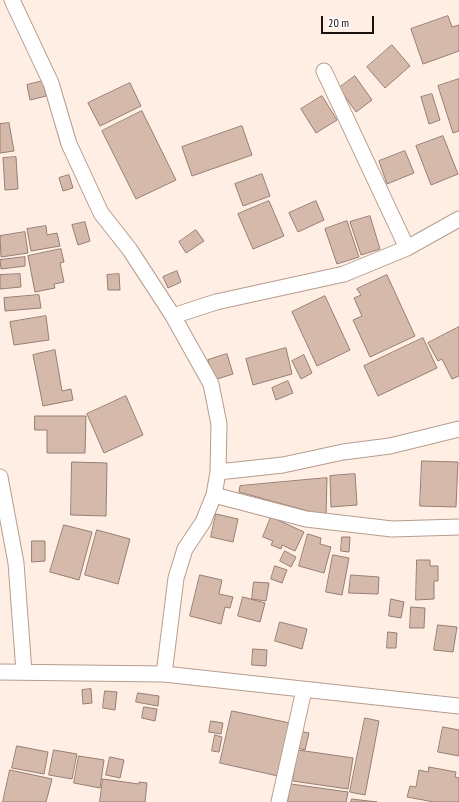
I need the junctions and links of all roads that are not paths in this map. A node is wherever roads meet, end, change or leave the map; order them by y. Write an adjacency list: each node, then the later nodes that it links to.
1 (12, 0): 5 (street)
2 (324, 71): 4 (street)
3 (459, 219): 4 (street)
4 (407, 248): 5 (street)
5 (173, 316): 7 (street)
6 (459, 429): 7 (street)
7 (218, 472): 9 (street)
8 (0, 477): 12 (street)
9 (214, 495): 10 (street); 13 (street)
10 (459, 527)
11 (0, 672): 12 (street)
12 (24, 672): 13 (street)
13 (164, 674): 14 (street)
14 (304, 690): 15 (street); 16 (street)
15 (459, 706)
16 (279, 802)

